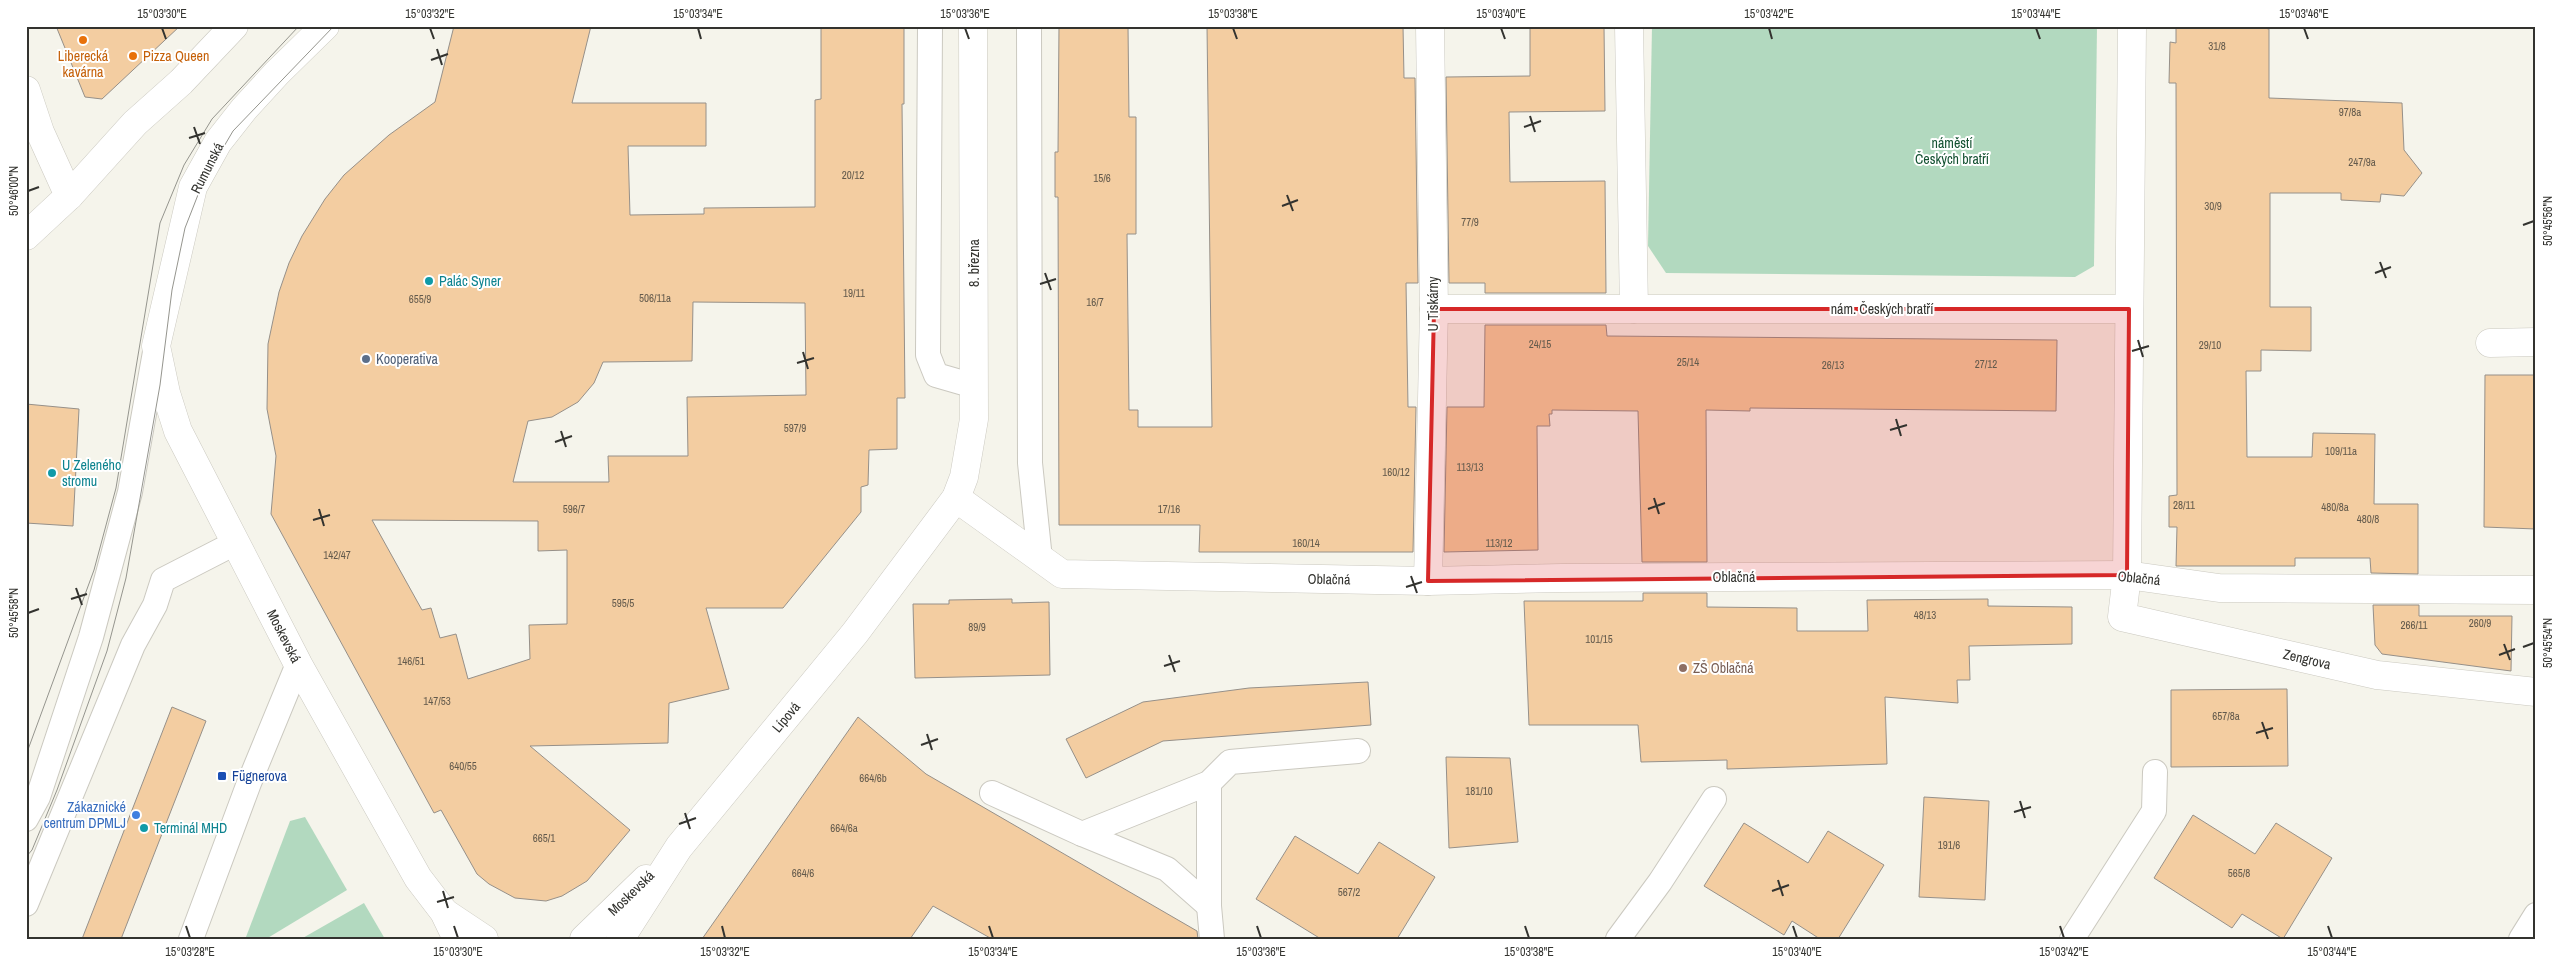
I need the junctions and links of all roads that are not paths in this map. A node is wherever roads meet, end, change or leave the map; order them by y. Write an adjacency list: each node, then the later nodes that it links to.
1 (234, 26): 10 (street)
2 (325, 26): 17 (street, Rumunská)
3 (930, 26): 18 (lane)
4 (973, 26): 18 (street, 8. března)
5 (1029, 26): 21 (lane)
6 (1430, 26): 12 (street, U Tiskárny)
7 (1629, 26): 13 (street)
8 (2132, 26): 14 (street)
9 (26, 90): 10 (street)
10 (69, 196): 11 (street)
11 (26, 236)
12 (1434, 309): 13 (street, nám. Českých bratří); 23 (street, U Tiskárny)
13 (1634, 309): 14 (street, nám. Českých bratří)
14 (2129, 309): 22 (street)
15 (2536, 342): 16 (street)
16 (2490, 343)
17 (156, 346): 20 (street, Moskevská); 32 (lane)
18 (974, 386): 19 (street, 8. března)
19 (956, 498): 21 (street, Oblačná); 34 (street, Lípová)
20 (235, 543): 25 (street, Moskevská); 35 (lane)
21 (1040, 559): 23 (street, Oblačná)
22 (2127, 575): 23 (street, Oblačná); 24 (street, Oblačná); 26 (street, Zengrova)
23 (1428, 581)
24 (2536, 590)
25 (298, 664): 37 (street, Moskevská); 39 (lane)
26 (2536, 692)
27 (1358, 751): 29 (lane)
28 (2155, 772): 46 (lane)
29 (1209, 783): 33 (lane); 36 (lane)
30 (992, 793): 33 (lane)
31 (1714, 799): 45 (lane)
32 (26, 819)
33 (1082, 834): 36 (lane)
34 (679, 847): 42 (street, Moskevská); 43 (street, Lípová)
35 (26, 904)
36 (1209, 906): 44 (lane)
37 (444, 912): 40 (street, Moskevská); 41 (street, Moskevská)
38 (2536, 915): 47 (lane)
39 (191, 939)
40 (456, 939)
41 (484, 939)
42 (584, 939)
43 (620, 939)
44 (1212, 939)
45 (1618, 939)
46 (2072, 939)
47 (2520, 939)

